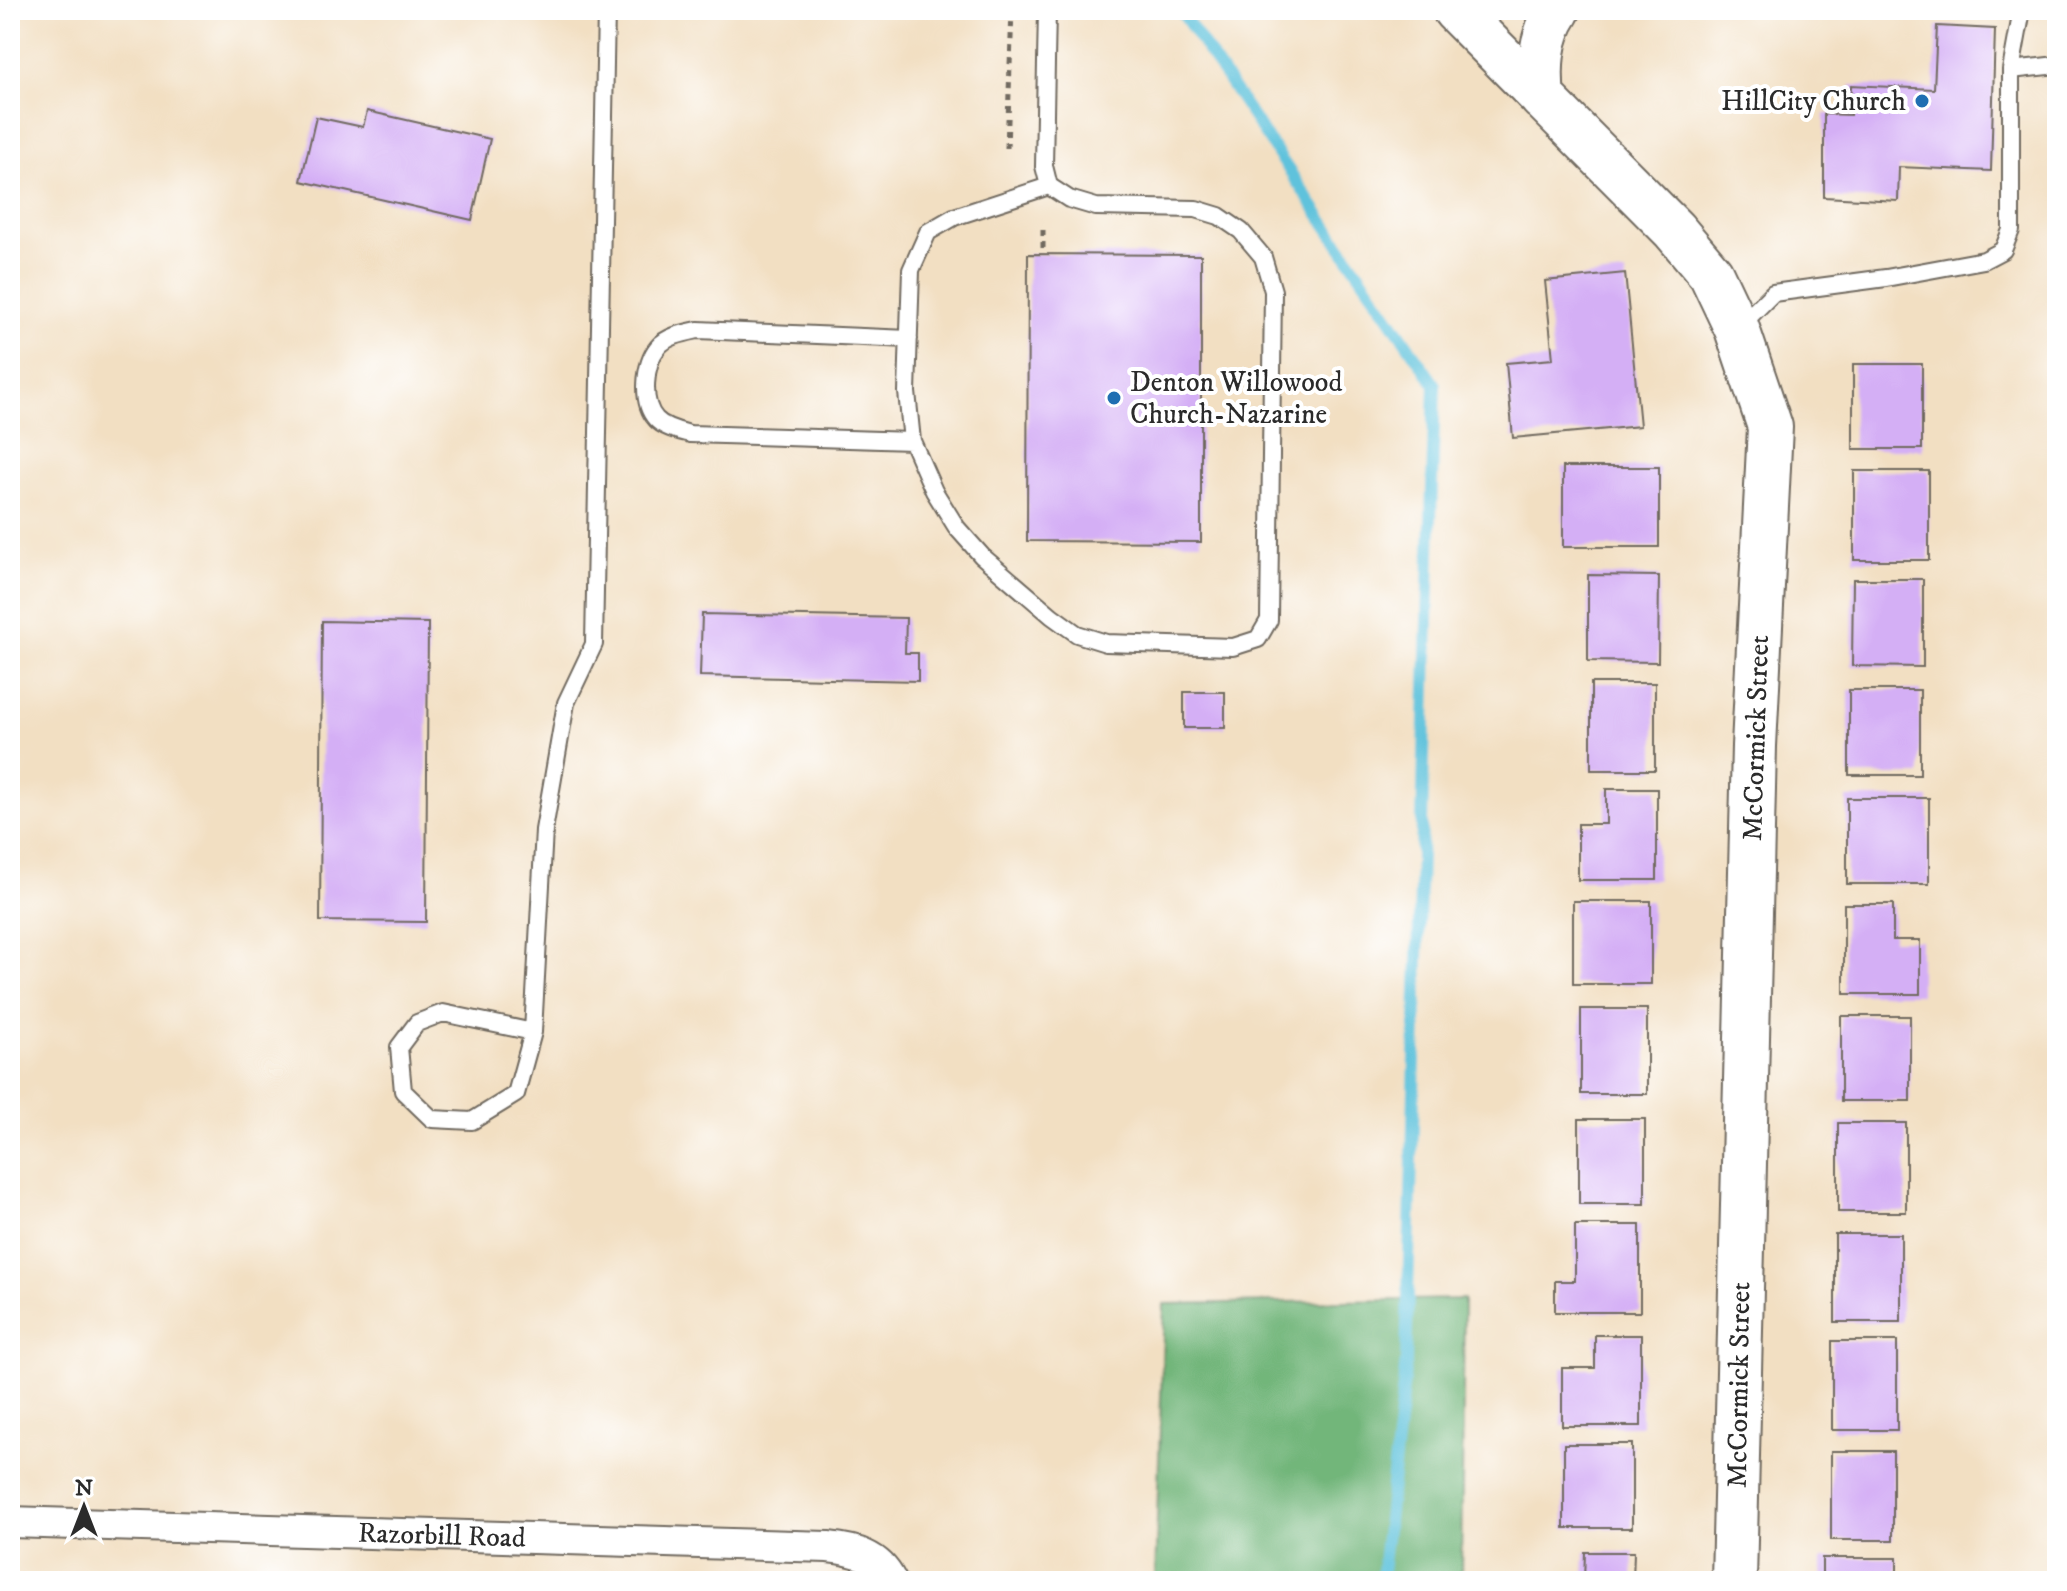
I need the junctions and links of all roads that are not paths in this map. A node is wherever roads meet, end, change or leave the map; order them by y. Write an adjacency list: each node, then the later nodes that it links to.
1 (606, 10): 13 (lane)
2 (1047, 10): 9 (lane)
3 (1455, 10): 8 (street, McCormick Street)
4 (1558, 10): 8 (street)
5 (2022, 10): 7 (lane)
6 (2057, 65): 7 (lane)
7 (2011, 70): 10 (lane)
8 (1542, 98): 10 (street, McCormick Street)
9 (1049, 186): 11 (lane); 12 (lane)
10 (1737, 329): 16 (street, McCormick Street)
11 (909, 339): 12 (lane); 12 (lane)
12 (912, 441)
13 (533, 1032): 13 (lane)
14 (10, 1522): 15 (street, Razorbill Road)
15 (882, 1570)
16 (1734, 1581)

